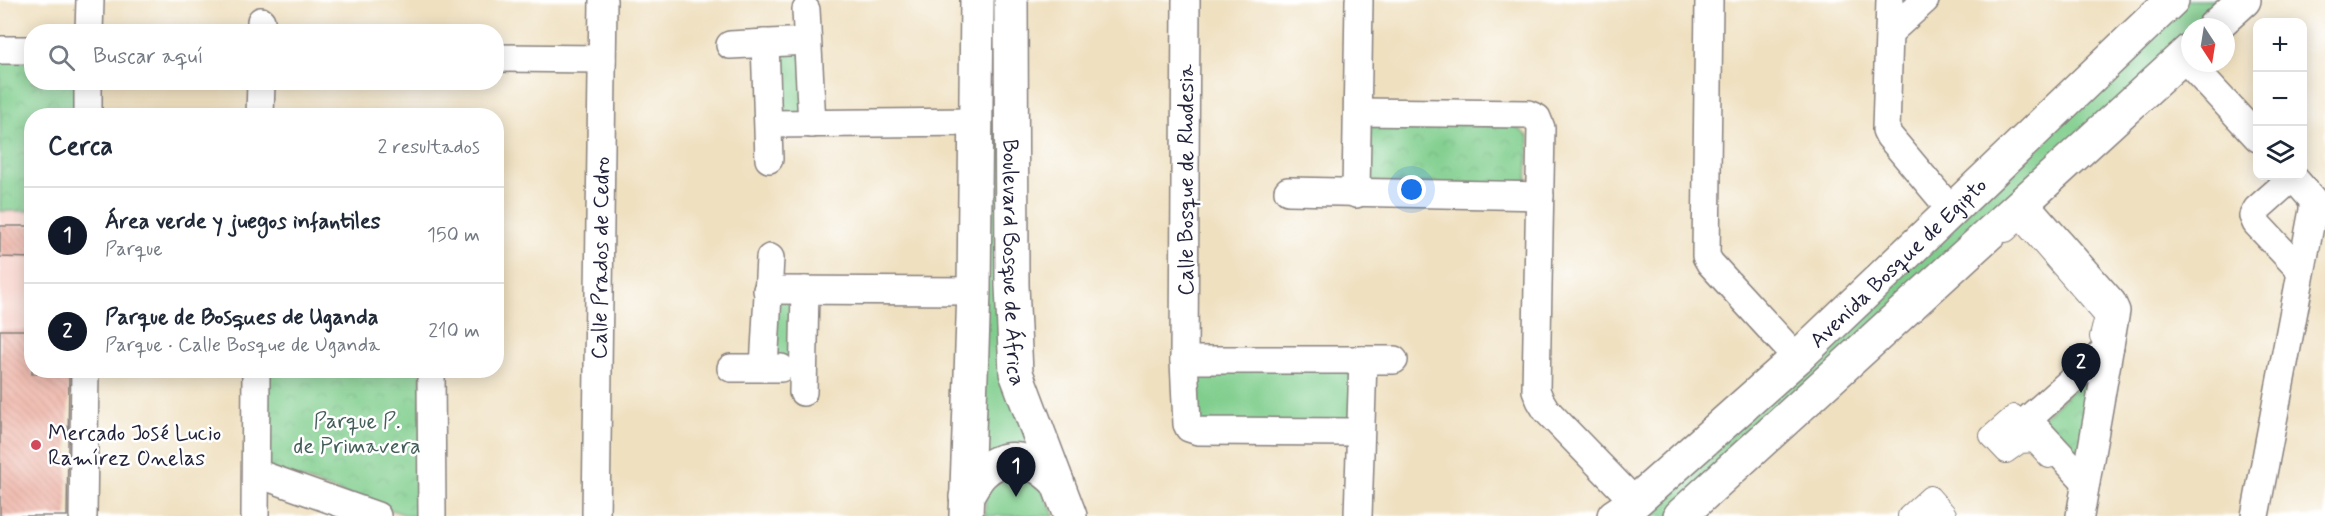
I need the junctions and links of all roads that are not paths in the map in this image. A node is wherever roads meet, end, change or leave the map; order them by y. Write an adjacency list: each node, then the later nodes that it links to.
1 (90, 0): 14 (street)
2 (603, 0): 23 (street, Calle Prados de Cedro)
3 (977, 0): 30 (street, Boulevard Bosque de África)
4 (1011, 0): 62 (street, Boulevard Bosque de África)
5 (1186, 0): 49 (street, Calle Bosque de Rhodesia)
6 (1359, 0): 29 (street)
7 (1709, 0): 48 (street)
8 (1890, 0): 15 (street)
9 (1925, 0): 15 (street)
10 (2172, 0): 41 (street, Avenida Bosque de Egipto)
11 (2244, 0): 13 (street)
12 (806, 10): 16 (street)
13 (2224, 18)
14 (89, 24)
15 (1890, 32): 41 (street)
16 (807, 41): 17 (street); 32 (street)
17 (765, 44): 18 (street); 31 (street)
18 (730, 45)
19 (0, 50): 20 (street)
20 (24, 50)
21 (504, 58): 23 (street)
22 (2181, 58): 40 (street, Avenida Bosque de Egipto)
23 (602, 59): 69 (street, Calle Prados de Cedro)
24 (2202, 72): 33 (street)
25 (88, 90): 27 (street)
26 (261, 90): 28 (street)
27 (88, 108)
28 (260, 108)
29 (1358, 112): 38 (street); 39 (street)
30 (977, 122): 32 (street); 46 (street, Boulevard Bosque de África)
31 (769, 124): 32 (street); 34 (street)
32 (812, 124)
33 (2253, 132)
34 (769, 159)
35 (2289, 180): 43 (street)
36 (2296, 180): 43 (street)
37 (1287, 192): 38 (street)
38 (1356, 194): 39 (street)
39 (1540, 196): 64 (street)
40 (2024, 202): 47 (street); 72 (street, Avenida Bosque de Egipto)
41 (1951, 210): 48 (street, Avenida Bosque de Egipto)
42 (770, 258): 44 (street)
43 (2301, 271): 76 (street)
44 (767, 290): 45 (street); 53 (street)
45 (805, 290): 46 (street); 53 (street)
46 (974, 291): 63 (street, Boulevard Bosque de África)
47 (2110, 346): 57 (street); 60 (street)
48 (1797, 358): 64 (street, Avenida Bosque de Egipto)
49 (1184, 360): 50 (street); 58 (street, Calle Bosque de Rhodesia)
50 (1363, 360): 51 (street); 58 (street)
51 (1395, 360)
52 (731, 368): 53 (street)
53 (764, 368)
54 (85, 378): 65 (street)
55 (256, 378): 61 (street)
56 (431, 378): 68 (street)
57 (2028, 420): 59 (street); 60 (street)
58 (1359, 432): 71 (street)
59 (2006, 439)
60 (2083, 472): 75 (street)
61 (256, 473): 66 (street); 67 (street)
62 (1057, 482): 63 (street); 70 (street, Boulevard Bosque de África)
63 (966, 506)
64 (1624, 509)
65 (83, 516)
66 (255, 516)
67 (377, 516)
68 (432, 516)
69 (596, 516)
70 (1070, 516)
71 (1358, 516)
72 (1680, 516)
73 (1693, 516): 74 (street)
74 (2070, 516)
75 (2080, 516)
76 (2255, 516)

